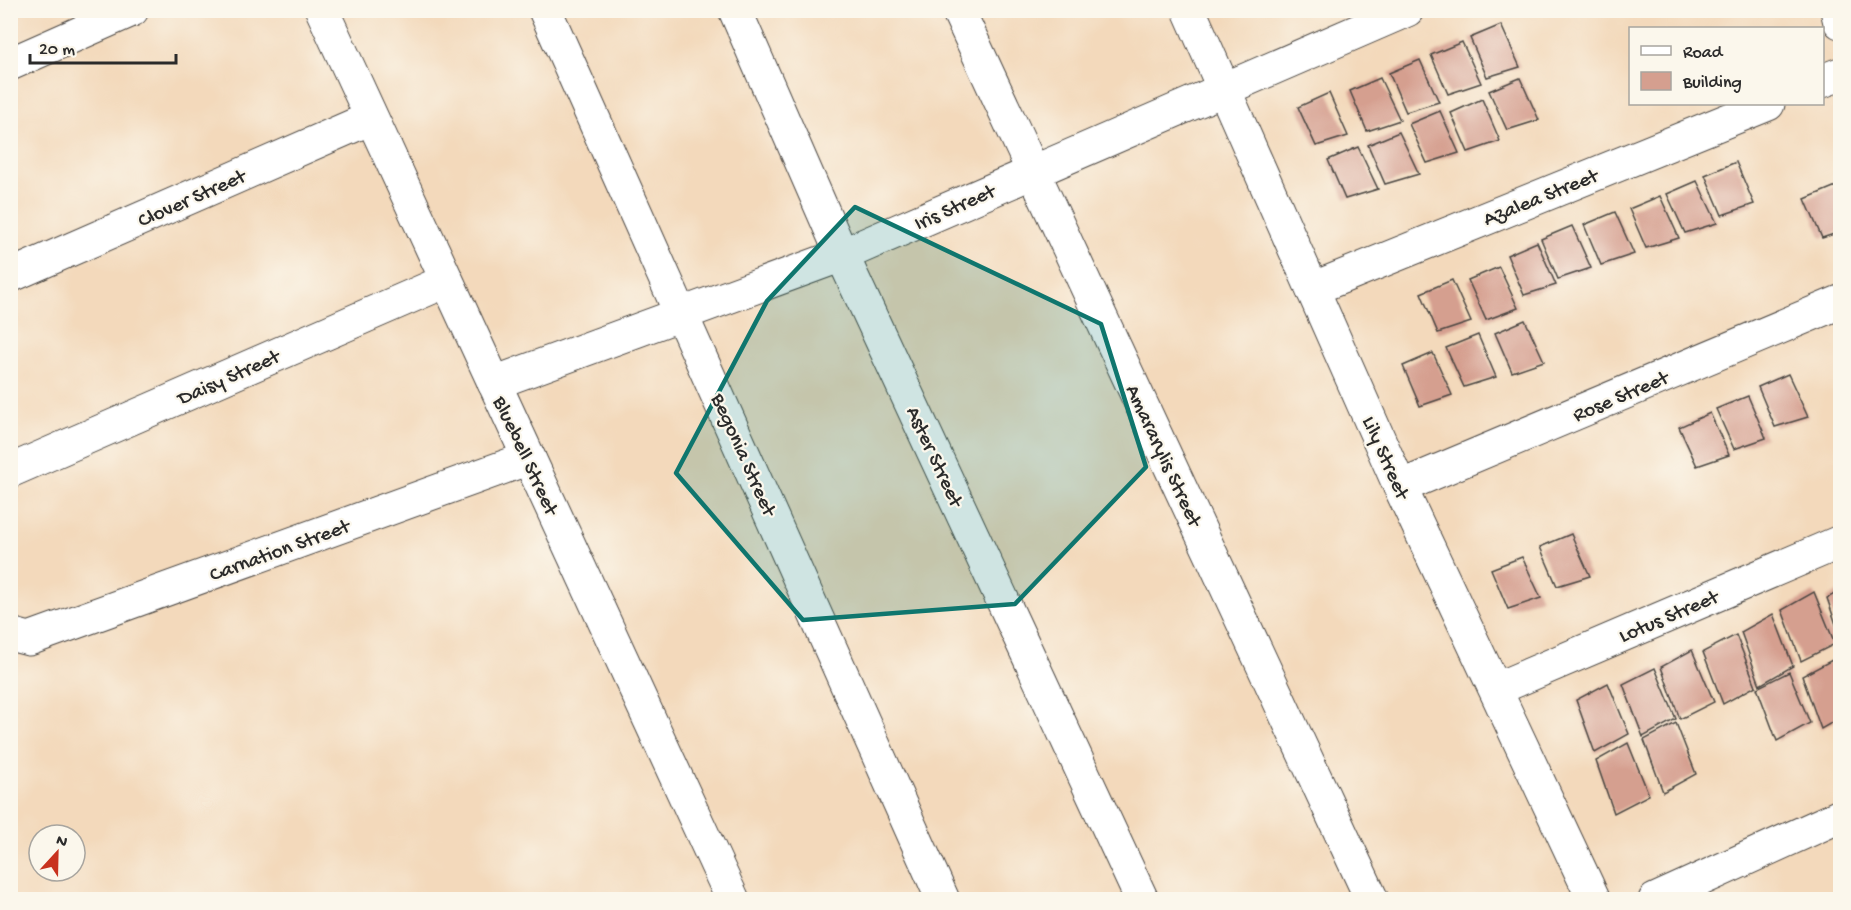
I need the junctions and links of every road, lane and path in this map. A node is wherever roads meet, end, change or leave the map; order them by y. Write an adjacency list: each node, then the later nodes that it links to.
1 (132, 10): 10 (street)
2 (322, 10): 15 (street, Bluebell Street)
3 (545, 10): 22 (street, Begonia Street)
4 (735, 10): 17 (street, Aster Street)
5 (958, 10): 16 (street, Amararylis Street)
6 (1189, 10): 13 (street, Lily Street)
7 (1407, 10): 13 (street, Iris Street)
8 (1837, 10): 9 (street)
9 (1840, 22)
10 (10, 64)
11 (1840, 74): 12 (street)
12 (1824, 80)
13 (1224, 89): 16 (street, Iris Street); 20 (street, Lily Street)
14 (1766, 105): 20 (street, Azalea Street)
15 (371, 117): 18 (street, Clover Street); 19 (street, Bluebell Street)
16 (1033, 171): 17 (street, Iris Street); 34 (street, Amararylis Street)
17 (842, 255): 22 (street, Iris Street); 33 (street, Aster Street)
18 (10, 276)
19 (446, 281): 23 (street, Bluebell Street); 25 (street, Daisy Street)
20 (1312, 289): 26 (street, Lily Street)
21 (1840, 302): 26 (street, Rose Street)
22 (682, 314): 23 (street, Iris Street); 32 (street, Begonia Street)
23 (494, 383): 24 (street, Bluebell Street)
24 (529, 458): 28 (street, Carnation Street); 31 (street, Bluebell Street)
25 (10, 471)
26 (1400, 487): 29 (street, Lily Street)
27 (1840, 542): 29 (street, Lotus Street)
28 (20, 637)
29 (1497, 689): 35 (street, Lily Street)
30 (1840, 816): 36 (street)
31 (733, 900)
32 (944, 900)
33 (1143, 900)
34 (1372, 900)
35 (1594, 900)
36 (1655, 900)

